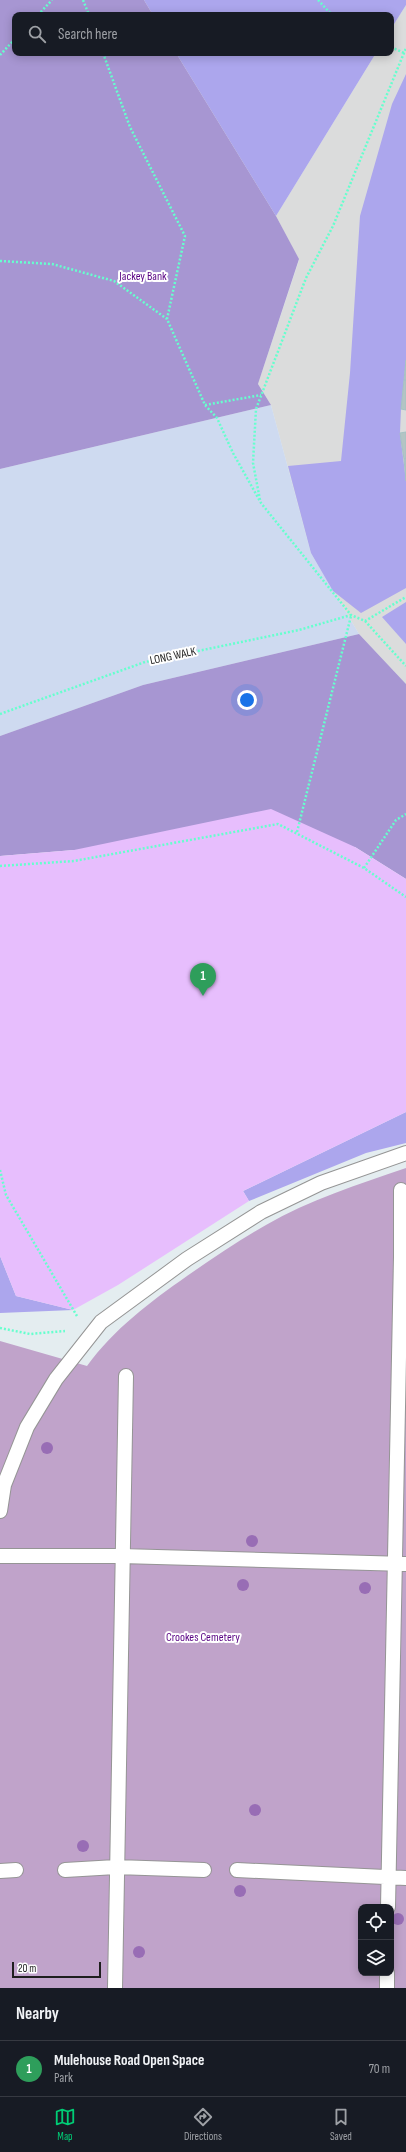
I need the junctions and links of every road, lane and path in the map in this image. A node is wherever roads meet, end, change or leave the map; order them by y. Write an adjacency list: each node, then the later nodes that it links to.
1 (52, 0): 4 (path)
2 (84, 0): 5 (path)
3 (318, 0): 6 (path)
4 (41, 12)
5 (88, 12)
6 (329, 12)
7 (12, 42): 11 (path)
8 (406, 48): 10 (path)
9 (394, 49): 10 (path)
10 (404, 54): 15 (path)
11 (0, 55)
12 (104, 56): 14 (path)
13 (0, 261): 14 (path)
14 (168, 319): 16 (path)
15 (262, 395): 16 (path); 17 (path)
16 (205, 405): 17 (path)
17 (260, 504): 19 (path)
18 (406, 597): 20 (path)
19 (351, 615): 20 (path); 22 (path, LONG WALK); 24 (path)
20 (366, 621): 21 (path)
21 (406, 666)
22 (0, 714)
23 (406, 814): 26 (path)
24 (296, 832): 25 (path); 26 (path)
25 (0, 866)
26 (364, 868): 27 (path)
27 (406, 897)
28 (406, 1153): 32 (lane)
29 (0, 1170): 33 (path)
30 (402, 1190): 31 (lane)
31 (403, 1257): 39 (lane)
32 (101, 1322): 33 (path); 36 (lane)
33 (82, 1326): 34 (path)
34 (0, 1328)
35 (126, 1376): 38 (lane)
36 (0, 1511)
37 (0, 1556): 38 (lane)
38 (121, 1556): 39 (lane); 40 (lane)
39 (400, 1564): 46 (lane)
40 (116, 1867): 42 (lane); 43 (lane); 50 (lane)
41 (16, 1870): 45 (lane)
42 (65, 1870)
43 (204, 1870)
44 (237, 1870): 46 (lane)
45 (0, 1871)
46 (389, 1878): 47 (lane); 48 (lane)
47 (406, 1878)
48 (388, 1904)
49 (387, 1976): 51 (lane)
50 (115, 1988)
51 (387, 1988)

